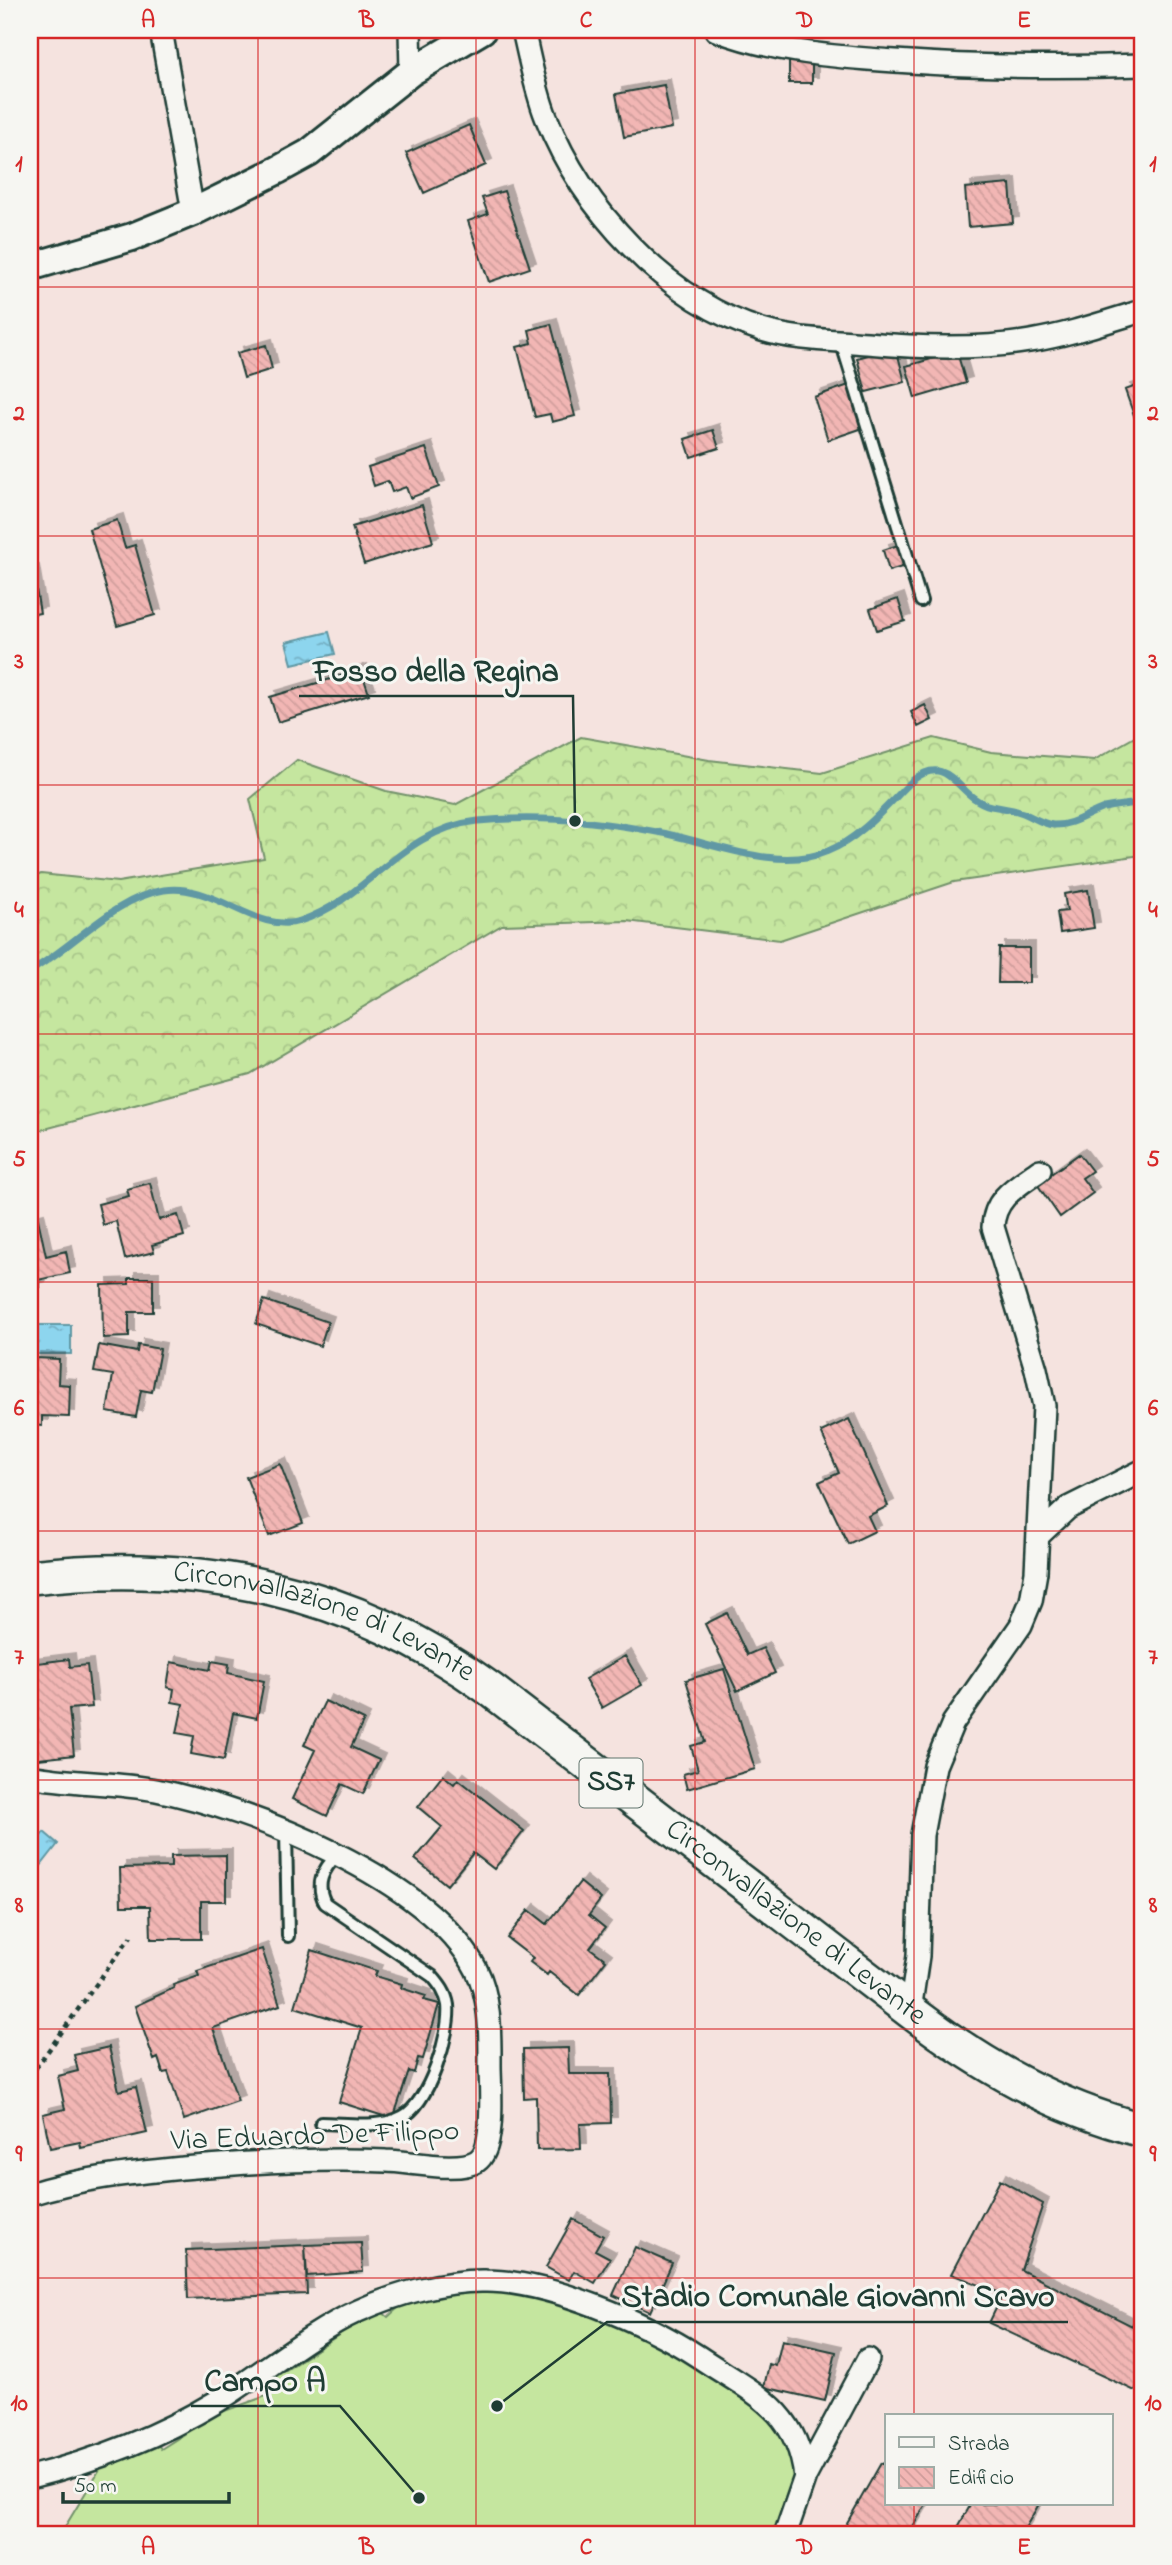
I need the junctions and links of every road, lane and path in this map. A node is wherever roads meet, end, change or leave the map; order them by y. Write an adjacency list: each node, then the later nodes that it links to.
1 (161, 30): 8 (street)
2 (410, 30): 7 (street)
3 (482, 30): 7 (street)
4 (523, 30): 11 (street)
5 (716, 30): 6 (street)
6 (1142, 65)
7 (411, 72): 8 (street)
8 (193, 212): 9 (street)
9 (30, 267)
10 (1142, 311): 11 (street)
11 (841, 341): 12 (lane)
12 (921, 601)
13 (1040, 1170): 15 (street)
14 (1142, 1471): 15 (street)
15 (1038, 1536): 22 (street)
16 (30, 1577): 22 (main road, Circonvallazione di Levante / SS7)
17 (30, 1776): 18 (street, Via Eduardo De Filippo)
18 (286, 1831): 19 (street, Via Eduardo De Filippo); 21 (lane)
19 (337, 1855): 24 (lane, Via Eduardo De Filippo); 26 (street, Via Eduardo De Filippo)
20 (131, 1936): 23 (path)
21 (288, 1936)
22 (910, 2011): 25 (main road, Circonvallazione di Levante / SS7)
23 (30, 2076)
24 (321, 2123)
25 (1142, 2130)
26 (30, 2194)
27 (869, 2359): 29 (street)
28 (30, 2477): 29 (street)
29 (805, 2477): 30 (street)
30 (785, 2535)

